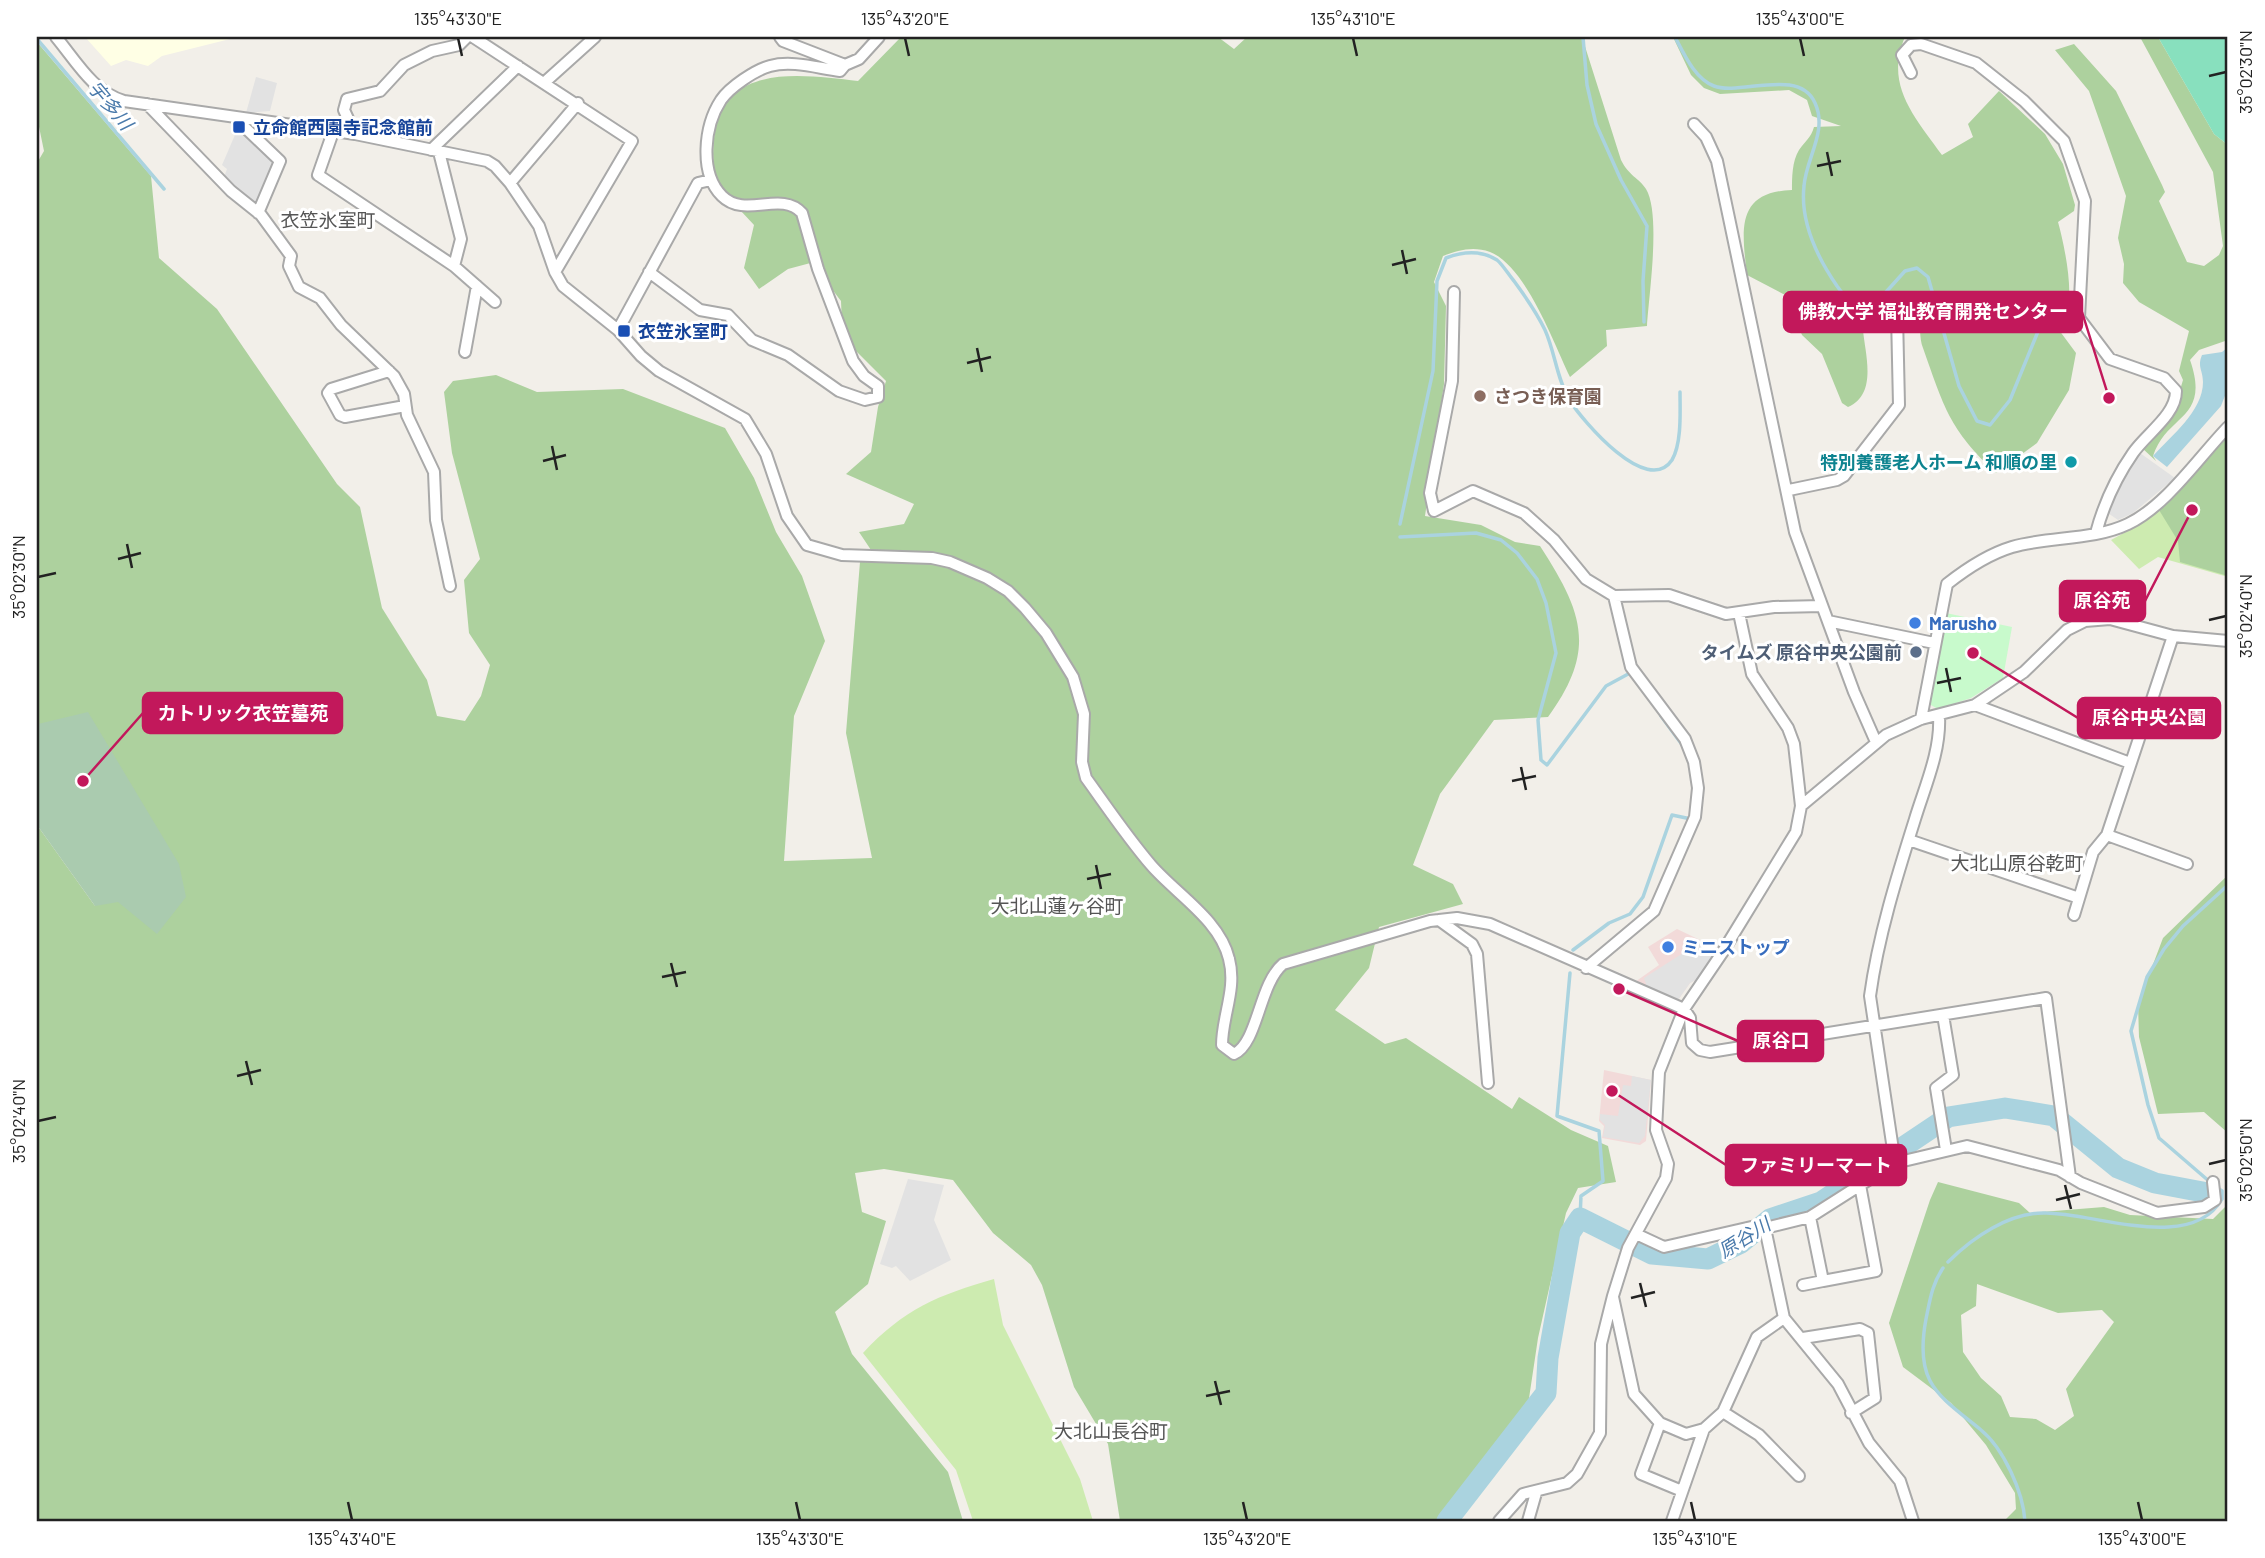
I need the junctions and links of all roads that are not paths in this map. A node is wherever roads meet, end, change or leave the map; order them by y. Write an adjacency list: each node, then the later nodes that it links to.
1 (56, 37): 11 (street)
2 (467, 37): 16 (street)
3 (473, 37): 8 (street)
4 (595, 37): 10 (street)
5 (780, 37): 7 (street)
6 (879, 37): 7 (street)
7 (845, 65): 18 (street)
8 (518, 66): 10 (street); 17 (street)
9 (1911, 74): 34 (street)
10 (545, 82): 12 (street)
11 (146, 103): 13 (street); 20 (street)
12 (578, 103): 19 (street); 22 (street)
13 (236, 120): 15 (street); 20 (street)
14 (1694, 124): 33 (street)
15 (332, 132): 16 (street); 21 (street)
16 (355, 134): 17 (street)
17 (435, 151): 19 (street); 21 (street)
18 (710, 180): 23 (street); 23 (street)
19 (510, 183): 22 (street)
20 (258, 213): 30 (street)
21 (454, 266): 24 (street)
22 (555, 272): 28 (street)
23 (649, 272): 28 (street)
24 (477, 286): 26 (street); 29 (street)
25 (1454, 292): 36 (street)
26 (495, 302)
27 (1897, 315): 33 (street)
28 (618, 330): 54 (street)
29 (465, 352)
30 (389, 371): 31 (street); 31 (street)
31 (405, 406): 35 (street)
32 (2228, 427): 34 (street)
33 (1789, 490): 37 (street)
34 (2096, 533): 42 (street)
35 (450, 586)
36 (1615, 596): 38 (street); 55 (street)
37 (1822, 606): 38 (street); 39 (street)
38 (1739, 614): 48 (street)
39 (1828, 621): 42 (street); 46 (street)
40 (2174, 636): 41 (street); 43 (street); 47 (street)
41 (2228, 641)
42 (1934, 643): 45 (street)
43 (1975, 705): 44 (street); 47 (street)
44 (1940, 716): 45 (street); 50 (street)
45 (1921, 719): 46 (street)
46 (1876, 742): 48 (street)
47 (2130, 763): 49 (street)
48 (1801, 806): 56 (street)
49 (2107, 835): 51 (street); 52 (street)
50 (1909, 840): 52 (street); 58 (street)
51 (2187, 864)
52 (2079, 898): 53 (street)
53 (2074, 915)
54 (1439, 920): 55 (street); 59 (street)
55 (1586, 968): 56 (street)
56 (1684, 1009): 58 (street); 67 (street)
57 (1944, 1015): 58 (street); 60 (street); 62 (street)
58 (1873, 1026): 61 (street)
59 (1488, 1083)
60 (1946, 1150): 61 (street); 62 (street)
61 (1895, 1163): 64 (street)
62 (2070, 1177): 63 (street)
63 (2213, 1182)
64 (1860, 1185): 65 (street); 68 (street)
65 (1810, 1217): 66 (street); 68 (street)
66 (1765, 1228): 67 (street); 71 (street)
67 (1636, 1234): 70 (street)
68 (1823, 1281): 69 (street)
69 (1804, 1285)
70 (1613, 1296): 75 (street); 79 (street)
71 (1784, 1318): 72 (street); 73 (street)
72 (1803, 1338): 74 (street); 74 (street)
73 (1723, 1412): 76 (street); 77 (street)
74 (1851, 1413): 83 (street)
75 (1660, 1423): 76 (street); 78 (street)
76 (1704, 1429): 78 (street)
77 (1799, 1476)
78 (1682, 1491): 82 (street)
79 (1536, 1493): 80 (street); 81 (street)
80 (1499, 1521)
81 (1528, 1521)
82 (1672, 1521)
83 (1913, 1521)

